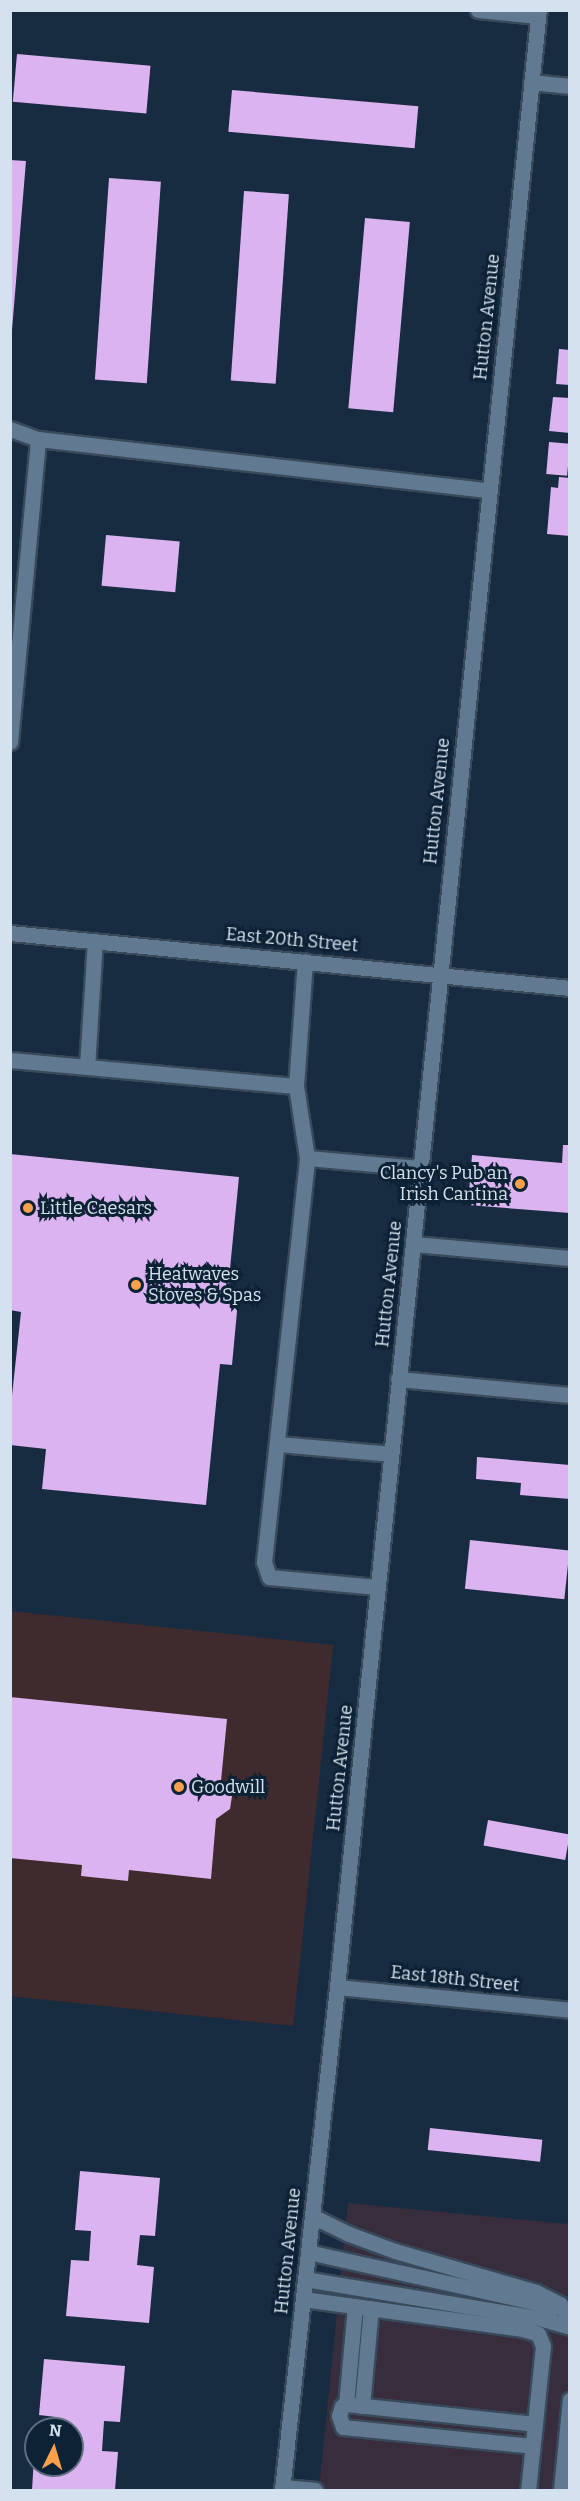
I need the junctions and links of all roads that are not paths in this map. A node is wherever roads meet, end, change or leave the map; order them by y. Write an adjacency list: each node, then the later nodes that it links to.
1 (478, 10): 2 (main road)
2 (538, 13): 3 (main road, Hutton Avenue)
3 (531, 82): 4 (main road); 7 (main road, Hutton Avenue)
4 (570, 86)
5 (10, 429): 6 (main road)
6 (38, 439): 7 (main road); 8 (main road)
7 (489, 490): 12 (main road, Hutton Avenue)
8 (10, 742)
9 (10, 933): 10 (main road, East 20th Street)
10 (95, 941): 11 (main road, East 20th Street); 15 (main road)
11 (305, 961): 12 (main road, East 20th Street); 16 (main road)
12 (439, 974): 13 (main road, East 20th Street); 18 (main road, Hutton Avenue)
13 (570, 988)
14 (10, 1060): 15 (main road)
15 (87, 1067): 16 (main road)
16 (296, 1086): 17 (main road)
17 (307, 1158): 18 (main road); 23 (main road)
18 (420, 1168): 19 (main road, Hutton Avenue)
19 (413, 1244): 20 (main road); 21 (main road, Hutton Avenue)
20 (570, 1258)
21 (398, 1379): 22 (main road); 24 (main road, Hutton Avenue)
22 (570, 1395)
23 (277, 1444): 24 (main road); 25 (main road)
24 (391, 1454): 25 (main road, Hutton Avenue)
25 (377, 1587): 26 (main road, Hutton Avenue)
26 (337, 1987): 27 (main road, East 18th Street); 28 (main road, Hutton Avenue)
27 (570, 2010)
28 (312, 2216): 29 (main road, Hutton Avenue); 35 (main road)
29 (308, 2252): 30 (main road, Hutton Avenue); 34 (main road)
30 (305, 2279): 31 (main road, Hutton Avenue); 34 (main road)
31 (303, 2299): 32 (main road); 41 (main road, Hutton Avenue)
32 (355, 2306): 33 (main road); 37 (main road)
33 (371, 2308): 38 (main road); 39 (main road)
34 (549, 2320): 35 (main road)
35 (568, 2325)
36 (570, 2399): 44 (main road)
37 (346, 2404): 38 (main road); 40 (main road)
38 (362, 2406): 39 (main road)
39 (535, 2424): 40 (main road)
40 (532, 2446): 43 (main road)
41 (282, 2489): 42 (main road)
42 (315, 2490)
43 (528, 2490)
44 (561, 2490)

